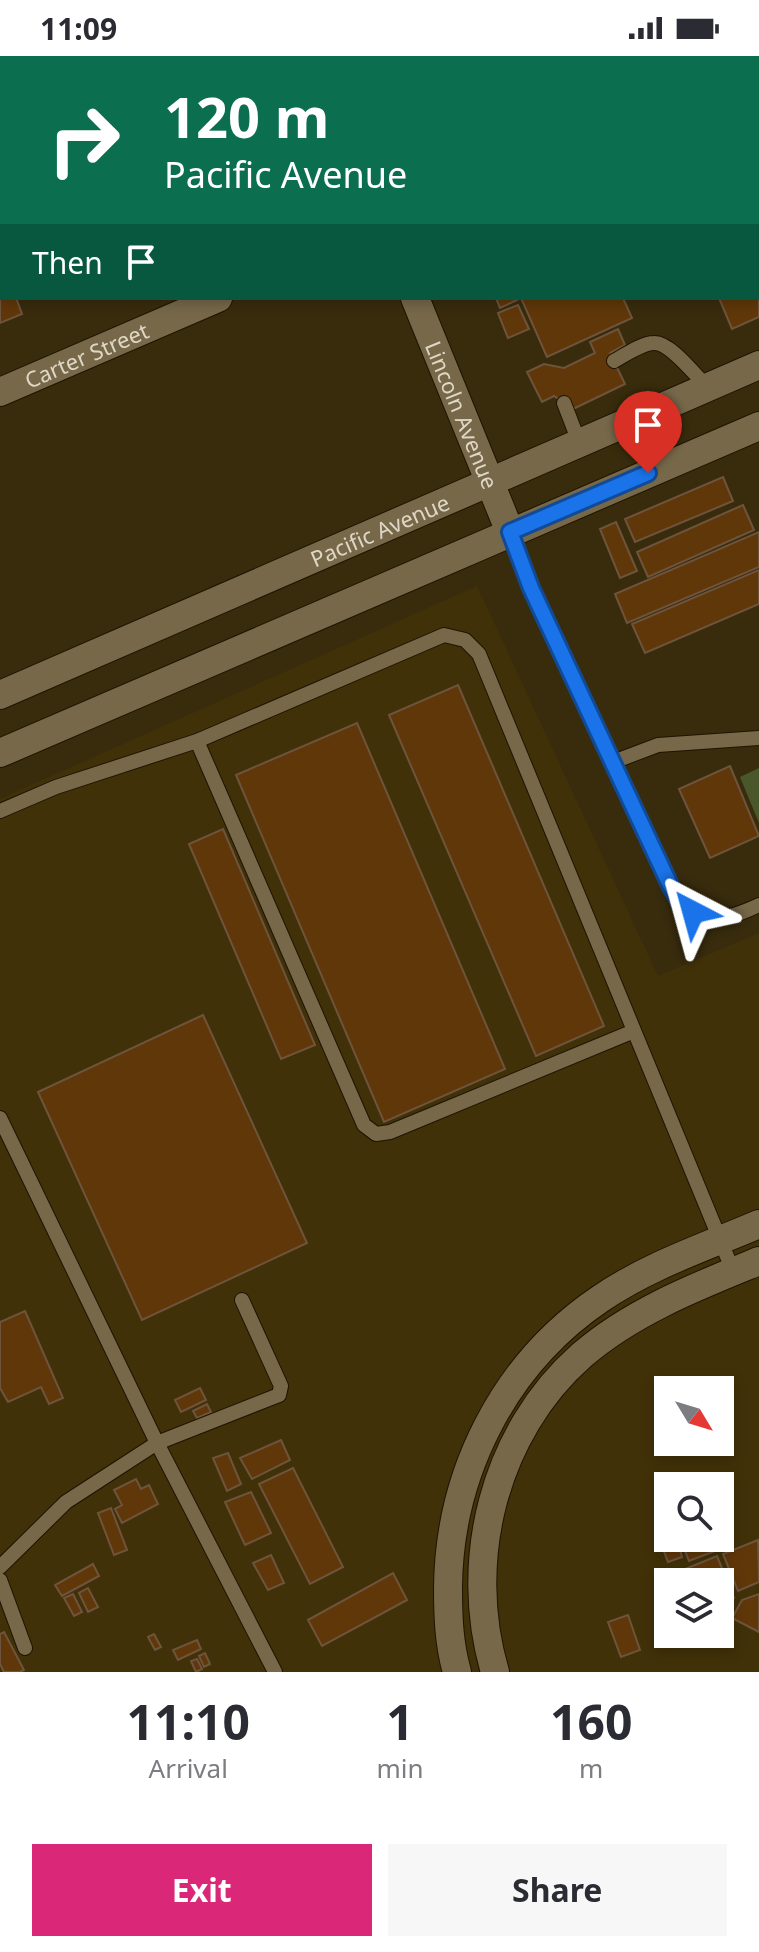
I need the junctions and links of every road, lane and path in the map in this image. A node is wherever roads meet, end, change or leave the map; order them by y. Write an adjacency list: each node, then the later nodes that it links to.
1 (213, 300): 6 (street, Carter Street)
2 (416, 300): 10 (street, Lincoln Avenue)
3 (614, 361): 5 (lane)
4 (759, 365): 5 (street, Pacific Avenue)
5 (707, 387): 9 (street, Pacific Avenue)
6 (0, 392)
7 (564, 403): 9 (lane)
8 (759, 426): 11 (street)
9 (579, 442): 10 (street, Pacific Avenue)
10 (489, 481): 11 (street, Lincoln Avenue); 12 (street, Pacific Avenue)
11 (510, 532): 15 (street); 16 (lane)
12 (0, 695)
13 (759, 738): 16 (lane)
14 (197, 741): 17 (lane); 19 (lane); 19 (lane)
15 (0, 753)
16 (613, 762): 18 (lane)
17 (0, 811)
18 (759, 905)
19 (634, 1031): 22 (lane)
20 (0, 1118): 25 (lane)
21 (759, 1224): 22 (street)
22 (720, 1240): 23 (lane); 30 (street)
23 (746, 1266): 31 (street)
24 (242, 1300): 25 (lane)
25 (157, 1443): 26 (lane); 29 (lane)
26 (0, 1567)
27 (0, 1580): 28 (lane)
28 (25, 1648)
29 (275, 1672)
30 (457, 1672)
31 (495, 1672)

